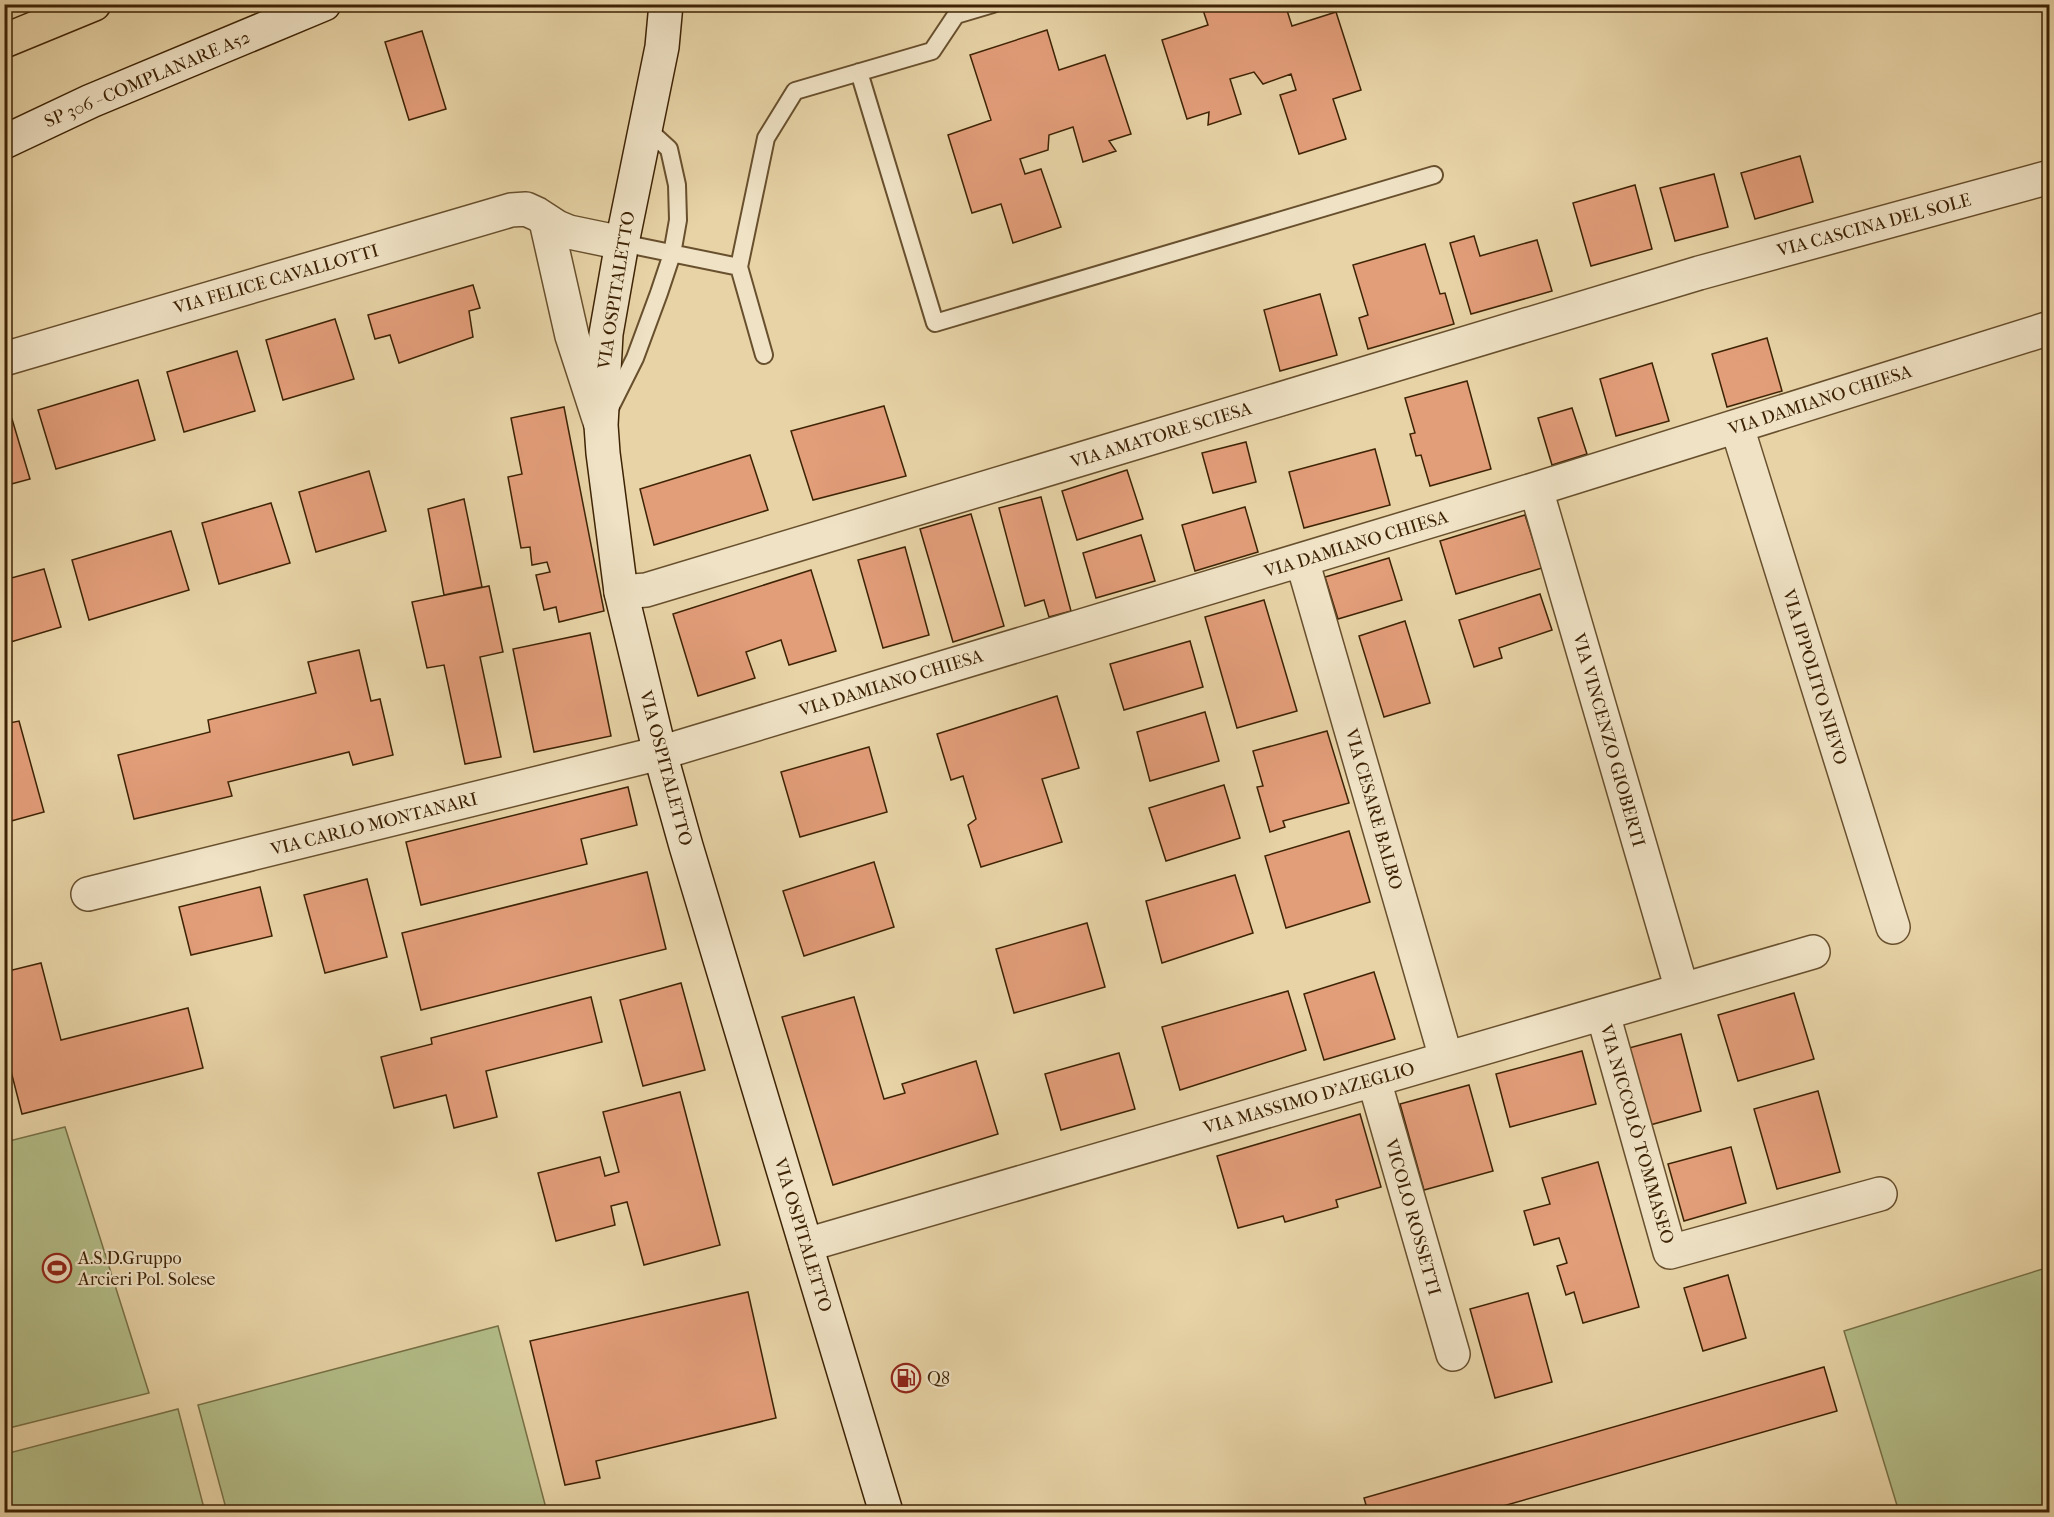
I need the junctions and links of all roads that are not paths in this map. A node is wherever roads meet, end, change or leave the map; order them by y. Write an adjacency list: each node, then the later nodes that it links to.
1 (94, 4): 5 (highway)
2 (324, 4): 8 (street, SP 306 - COMPLANARE A52)
3 (666, 4): 7 (street, VIA OSPITALETTO)
4 (993, 4): 6 (lane)
5 (4, 41)
6 (859, 72): 9 (lane); 14 (lane)
7 (646, 128): 12 (street, VIA OSPITALETTO); 13 (lane)
8 (4, 142)
9 (1434, 175)
10 (2049, 177): 15 (street, VIA CASCINA DEL SOLE)
11 (546, 221): 12 (street, VIA FELICE CAVALLOTTI); 18 (street, VIA FELICE CAVALLOTTI); 19 (street)
12 (622, 243): 13 (lane); 19 (street, VIA OSPITALETTO)
13 (672, 254): 14 (lane); 19 (lane)
14 (739, 267): 17 (lane)
15 (1699, 273): 23 (street, VIA AMATORE SCIESA)
16 (2049, 328): 20 (street, VIA DAMIANO CHIESA)
17 (764, 355)
18 (4, 359)
19 (601, 425): 23 (street, VIA OSPITALETTO)
20 (1737, 427): 21 (street, VIA DAMIANO CHIESA); 26 (street, VIA IPPOLITO NIEVO)
21 (1536, 489): 22 (street, VIA DAMIANO CHIESA); 28 (street, VIA VINCENZO GIOBERTI)
22 (1302, 560): 24 (street, VIA DAMIANO CHIESA); 30 (street, VIA CESARE BALBO)
23 (621, 592): 24 (street, VIA OSPITALETTO)
24 (660, 753): 25 (street, VIA CARLO MONTANARI); 33 (street, VIA OSPITALETTO)
25 (88, 894)
26 (1893, 927)
27 (1813, 952): 28 (street, VIA MASSIMO D'AZEGLIO)
28 (1682, 990): 29 (street, VIA MASSIMO D'AZEGLIO)
29 (1603, 1014): 30 (street, VIA MASSIMO D'AZEGLIO); 32 (street, VIA NICCOLÒ TOMMASEO)
30 (1446, 1058): 31 (street, VIA MASSIMO D'AZEGLIO)
31 (1374, 1080): 33 (street, VIA MASSIMO D'AZEGLIO); 34 (street, VICOLO ROSSETTI)
32 (1880, 1194)
33 (806, 1245): 35 (street, VIA OSPITALETTO)
34 (1453, 1354)
35 (886, 1512)

